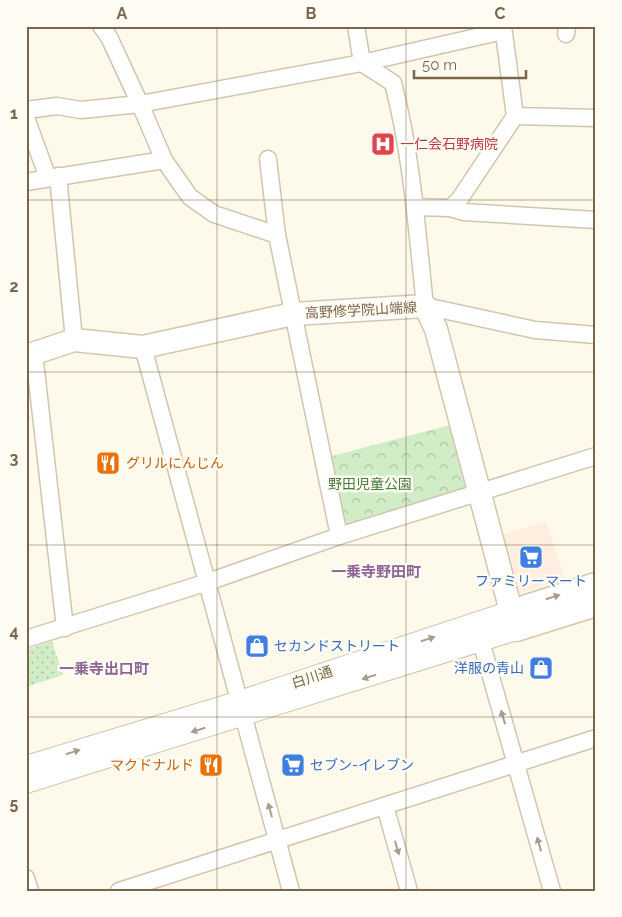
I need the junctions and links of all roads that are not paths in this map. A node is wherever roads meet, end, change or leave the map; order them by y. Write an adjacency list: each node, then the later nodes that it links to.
1 (101, 26): 5 (street)
2 (356, 26): 4 (street)
3 (503, 28): 4 (street); 7 (street)
4 (362, 63): 5 (street); 14 (street)
5 (140, 104): 6 (street); 11 (street)
6 (26, 110)
7 (515, 116): 9 (street); 15 (street)
8 (26, 118): 12 (street)
9 (596, 118)
10 (268, 159): 17 (street)
11 (164, 160): 12 (street); 17 (street)
12 (53, 177): 13 (street); 21 (street)
13 (26, 182)
14 (415, 207): 15 (street); 18 (street)
15 (450, 208): 16 (street)
16 (596, 220)
17 (277, 235): 19 (street)
18 (425, 306): 19 (main road, 高野修学院山端線); 20 (street); 25 (main road, 高野修学院山端線)
19 (293, 314): 22 (main road, 高野修学院山端線); 26 (street)
20 (596, 335)
21 (74, 340): 22 (main road, 高野修学院山端線); 23 (main road, 高野修学院山端線)
22 (143, 348): 27 (street)
23 (30, 355): 31 (street)
24 (596, 456): 25 (street)
25 (479, 493): 26 (street); 30 (main road, 高野修学院山端線)
26 (339, 536): 27 (street)
27 (208, 582): 31 (street); 34 (street)
28 (596, 584): 30 (main road, 白川通, one-way to 28)
29 (596, 605): 30 (main road, 白川通)
30 (514, 621): 32 (street, 白川通)
31 (65, 628): 33 (street)
32 (479, 632): 34 (street, 白川通); 36 (street, one-way to 32)
33 (26, 639)
34 (243, 708): 37 (street, 白川通, one-way to 34); 38 (street, 白川通, one-way to 38); 40 (street, one-way to 34)
35 (596, 738): 36 (street)
36 (516, 764): 39 (street); 47 (street, one-way to 36)
37 (26, 766)
38 (26, 783)
39 (385, 806): 40 (street); 46 (street, one-way to 46)
40 (278, 841): 42 (street); 45 (street)
41 (26, 878): 43 (street)
42 (157, 885): 44 (street)
43 (30, 891)
44 (119, 891)
45 (292, 891)
46 (409, 891)
47 (552, 891)

